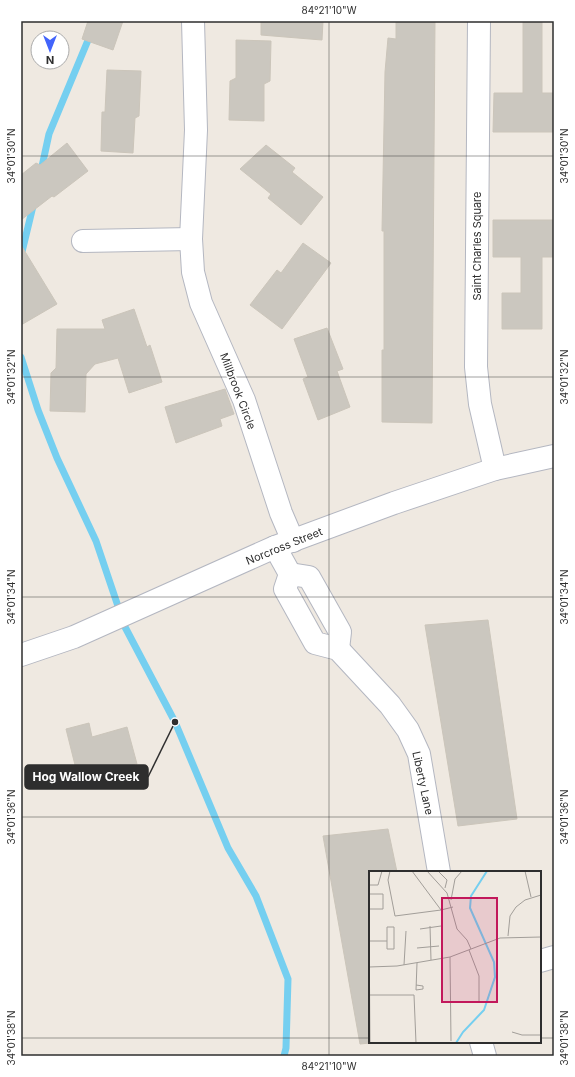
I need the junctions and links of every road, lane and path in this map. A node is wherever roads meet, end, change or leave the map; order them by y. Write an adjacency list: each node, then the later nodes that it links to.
1 (193, 21): 3 (street, Millbrook Circle)
2 (479, 21): 6 (street, Saint Charles Square)
3 (192, 239): 4 (street); 7 (street, Millbrook Circle)
4 (83, 241)
5 (554, 456): 6 (street, Norcross Street)
6 (495, 469): 7 (street, Norcross Street)
7 (284, 544): 8 (street); 12 (street, Norcross Street)
8 (290, 574): 9 (street); 10 (street)
9 (325, 604): 10 (street); 11 (street)
10 (300, 616): 11 (street)
11 (338, 649): 13 (street, Liberty Lane)
12 (21, 655)
13 (439, 871)
14 (554, 957): 15 (street)
15 (541, 961)
16 (481, 1043): 17 (street)
17 (485, 1056)

